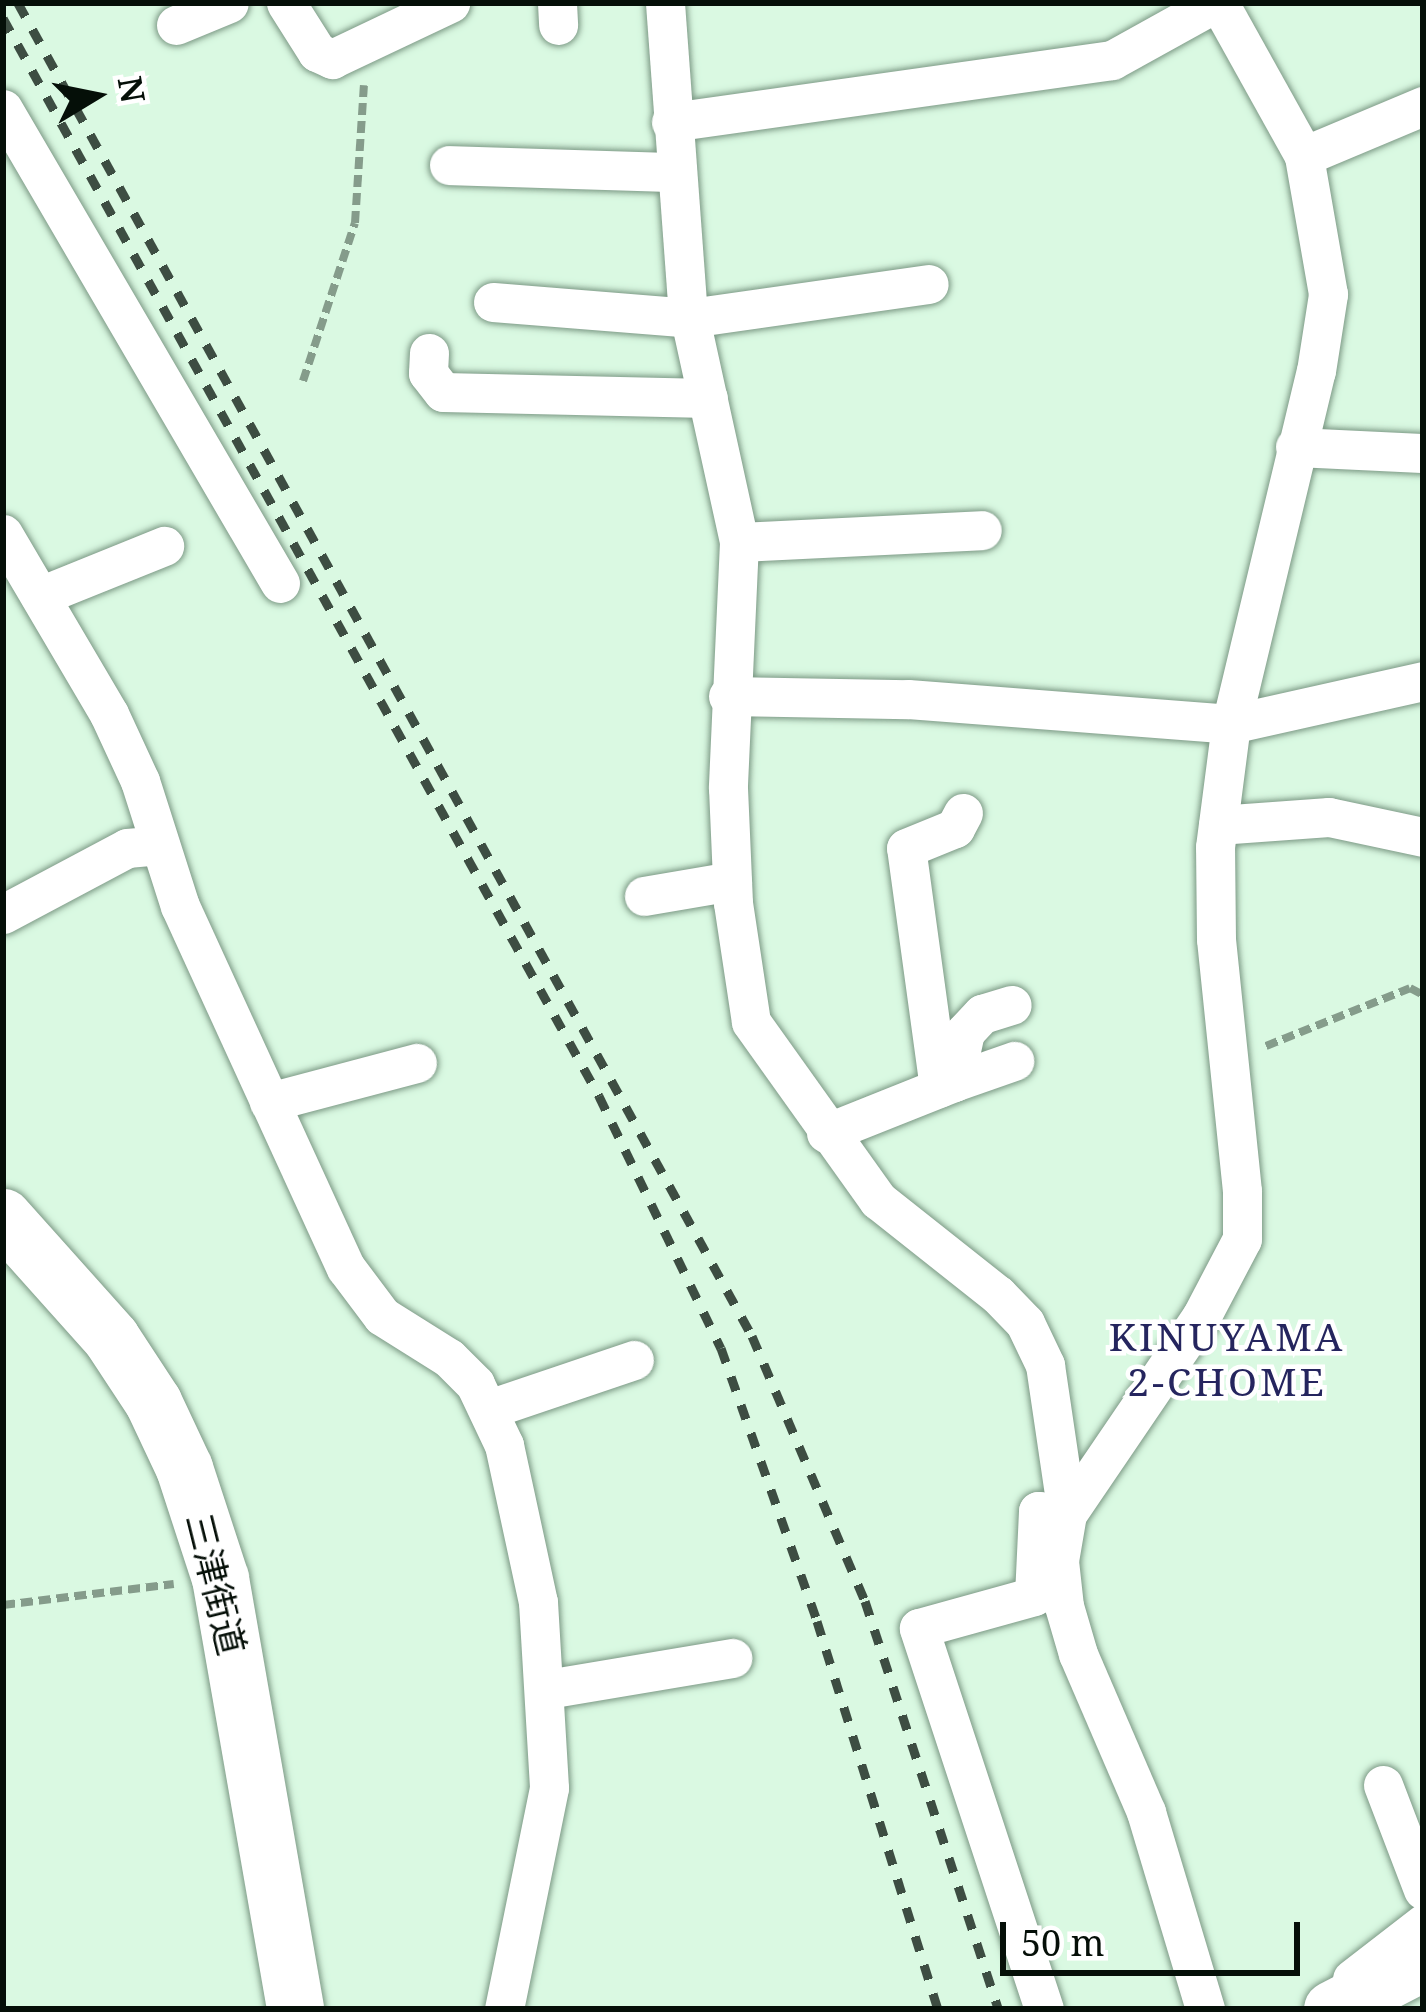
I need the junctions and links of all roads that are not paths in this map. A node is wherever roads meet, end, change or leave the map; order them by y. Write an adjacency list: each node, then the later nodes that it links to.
1 (229, 3): 6 (street)
2 (286, 3): 3 (street)
3 (450, 3)
4 (665, 3): 9 (street)
5 (1217, 3): 9 (street); 10 (street)
6 (176, 25)
7 (1423, 106): 10 (street)
8 (3, 109): 24 (street)
9 (670, 122): 12 (street)
10 (1304, 156): 18 (street)
11 (449, 165): 12 (street)
12 (674, 172): 15 (street)
13 (929, 284): 15 (street)
14 (493, 302): 15 (street)
15 (690, 318): 17 (street)
16 (429, 353): 17 (street)
17 (708, 398): 22 (street)
18 (1295, 447): 19 (street); 28 (street)
19 (1423, 453)
20 (982, 530): 22 (street)
21 (3, 534): 25 (street)
22 (739, 542): 27 (street)
23 (164, 546): 25 (street)
24 (280, 584)
25 (40, 596): 32 (street)
26 (1423, 681): 28 (street)
27 (728, 696): 28 (street); 33 (street)
28 (1232, 724): 30 (street)
29 (963, 813): 39 (street)
30 (1218, 824): 31 (street); 45 (street)
31 (1423, 837)
32 (160, 845): 35 (street); 40 (street)
33 (732, 881): 34 (street); 41 (street)
34 (644, 896)
35 (3, 914)
36 (1012, 1005): 39 (street)
37 (1014, 1061): 39 (street)
38 (417, 1063): 40 (street)
39 (946, 1085): 41 (street)
40 (269, 1102): 44 (street)
41 (826, 1133): 45 (street)
42 (3, 1217): 52 (street, 三津街道)
43 (634, 1360): 44 (street)
44 (489, 1409): 47 (street)
45 (1067, 1514): 54 (street); 55 (street)
46 (733, 1658): 47 (street)
47 (547, 1689): 53 (street)
48 (1383, 1785): 49 (street)
49 (1423, 1889)
50 (1423, 1924): 56 (street)
51 (1423, 1962): 56 (street)
52 (295, 2009)
53 (504, 2009)
54 (1044, 2009)
55 (1205, 2009)
56 (1331, 2009)

